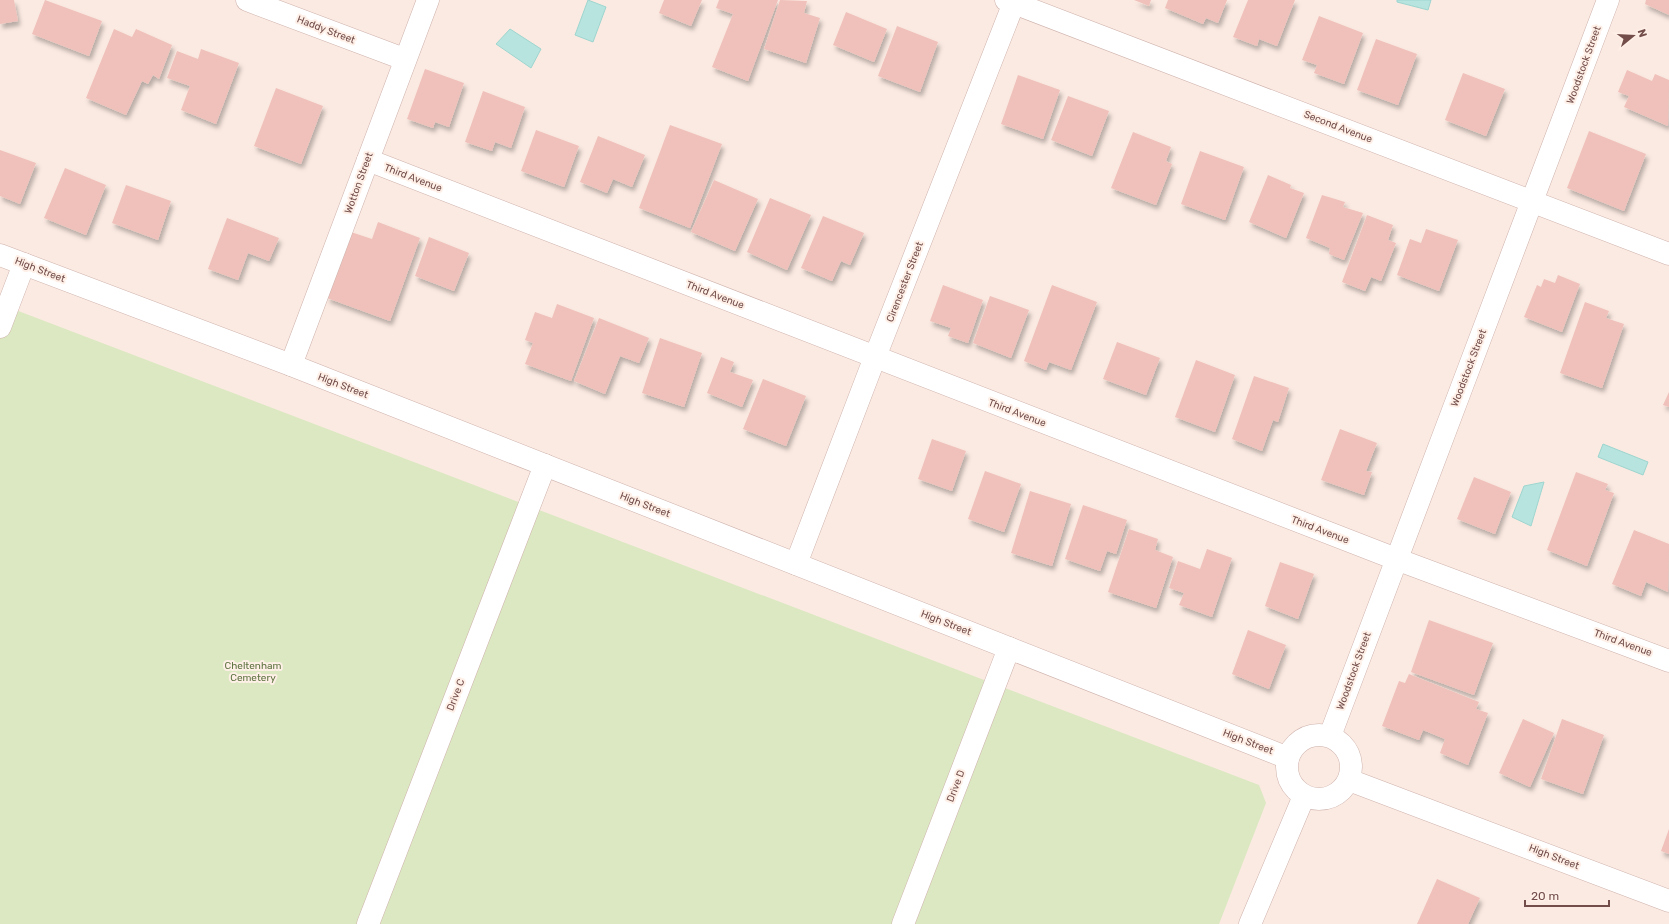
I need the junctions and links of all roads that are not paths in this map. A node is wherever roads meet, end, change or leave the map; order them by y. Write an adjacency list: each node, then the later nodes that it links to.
1 (247, 0): 5 (street, Haddy Street)
2 (428, 0): 5 (street, Wotton Street)
3 (1608, 0): 7 (street, Woodstock Street)
4 (1012, 1): 7 (street, Second Avenue); 12 (street, Cirencester Street)
5 (404, 59): 6 (street, Wotton Street)
6 (368, 160): 12 (street, Third Avenue); 13 (street, Wotton Street)
7 (1534, 202): 8 (street, Second Avenue); 15 (street, Woodstock Street)
8 (1669, 254)
9 (0, 255): 10 (street, High Street)
10 (24, 264): 11 (street); 13 (street, High Street)
11 (0, 327)
12 (875, 357): 15 (street, Third Avenue); 16 (street, Cirencester Street)
13 (290, 365): 14 (street, High Street)
14 (545, 466): 16 (street, High Street); 24 (street, Drive C)
15 (1396, 559): 18 (street, Third Avenue); 19 (street, Woodstock Street)
16 (796, 564): 17 (street, High Street)
17 (1009, 648): 20 (street, High Street); 25 (street, Drive D)
18 (1669, 660)
19 (1330, 736): 20 (street); 21 (street)
20 (1288, 758): 22 (street)
21 (1349, 780): 22 (street); 23 (street, High Street)
22 (1304, 796): 26 (street)
23 (1669, 901)
24 (368, 924)
25 (903, 924)
26 (1250, 924)

